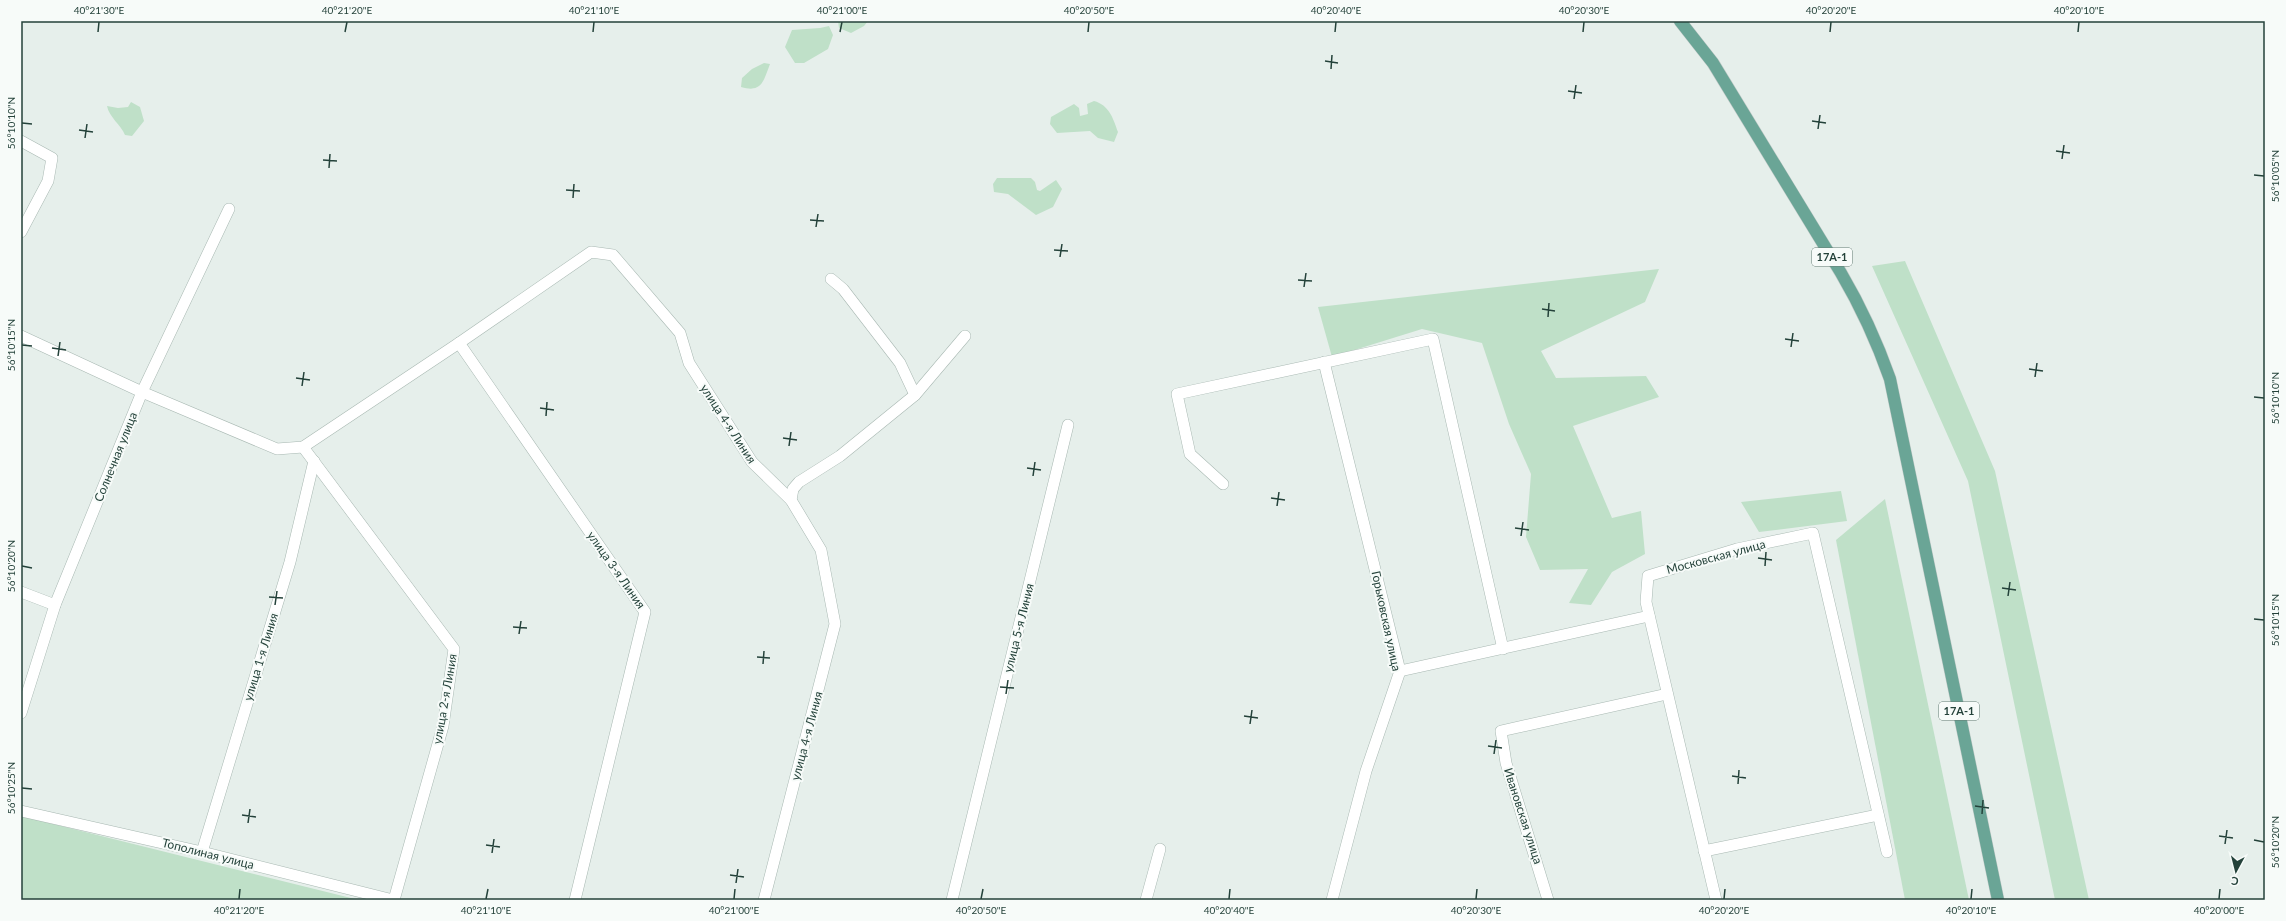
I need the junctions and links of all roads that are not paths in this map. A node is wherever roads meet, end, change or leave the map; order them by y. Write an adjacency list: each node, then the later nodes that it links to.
1 (1680, 21): 38 (main road, 17А-1)
2 (21, 141): 4 (street)
3 (229, 209): 10 (street, Солнечная улица)
4 (21, 232)
5 (831, 279): 11 (street)
6 (21, 336): 10 (street)
7 (965, 336): 11 (street)
8 (459, 344): 13 (street); 16 (street, улица 4-я Линия); 31 (street, улица 3-я Линия)
9 (1324, 362): 15 (street); 20 (street); 21 (street, Горьковская улица)
10 (142, 392): 13 (street); 18 (street, Солнечная улица)
11 (915, 395): 16 (street)
12 (1068, 425): 33 (street, улица 5-я Линия)
13 (303, 447): 14 (street, улица 2-я Линия)
14 (314, 461): 27 (street, улица 1-я Линия); 30 (street, улица 2-я Линия)
15 (1223, 484)
16 (791, 500): 32 (street, улица 4-я Линия)
17 (21, 592): 18 (street)
18 (55, 605): 23 (street, Солнечная улица)
19 (1649, 616): 20 (street); 22 (street, Московская улица); 25 (street, Московская улица)
20 (1503, 649): 21 (street)
21 (1400, 671): 35 (street, Горьковская улица)
22 (1667, 694): 28 (street, Московская улица); 36 (street, Ивановская улица)
23 (21, 713)
24 (21, 811): 27 (street, Тополиная улица)
25 (1878, 815): 28 (street); 29 (street, Московская улица)
26 (1160, 850): 34 (street)
27 (202, 852): 30 (street, Тополиная улица)
28 (1704, 852): 37 (street, Московская улица)
29 (1887, 852)
30 (393, 900)
31 (575, 900)
32 (764, 900)
33 (952, 900)
34 (1146, 900)
35 (1332, 900)
36 (1548, 900)
37 (1716, 900)
38 (1998, 900)

